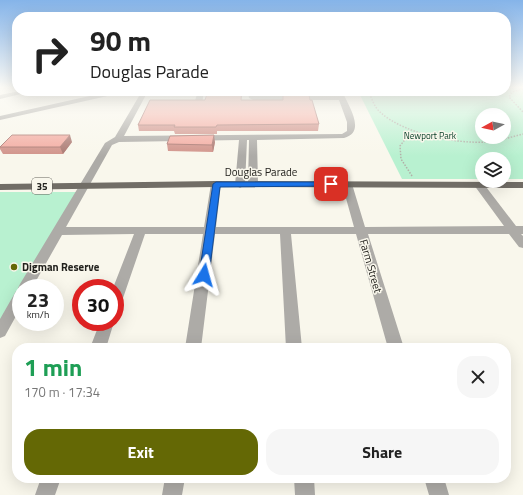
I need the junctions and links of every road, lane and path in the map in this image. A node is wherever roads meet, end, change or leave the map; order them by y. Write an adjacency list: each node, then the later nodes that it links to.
1 (35, 110): 5 (street)
2 (134, 110): 9 (street)
3 (347, 110): 8 (street)
4 (379, 110): 6 (path)
5 (0, 118)
6 (418, 132): 7 (path); 14 (path)
7 (523, 134)
8 (248, 138): 9 (street); 11 (street); 13 (street)
9 (118, 139): 18 (street)
10 (216, 184): 13 (main road, Douglas Parade / 35); 18 (main road, Douglas Parade / 35); 26 (street)
11 (253, 184): 12 (main road, Douglas Parade / 35); 13 (main road, Douglas Parade / 35)
12 (347, 184): 14 (main road, Douglas Parade / 35); 23 (street, Farm Street)
13 (240, 185)
14 (418, 185): 15 (main road, Douglas Parade / 35)
15 (475, 185)
16 (511, 185): 17 (main road, Douglas Parade / 35)
17 (523, 185)
18 (84, 186): 19 (main road, Douglas Parade / 35); 25 (street)
19 (0, 187)
20 (482, 188): 24 (street)
21 (140, 230): 25 (street); 26 (street); 29 (street)
22 (285, 230): 23 (street); 26 (street); 35 (street)
23 (361, 230): 24 (street); 36 (street, Farm Street)
24 (518, 230): 27 (street)
25 (58, 231): 28 (street)
26 (210, 231): 34 (street)
27 (523, 244)
28 (30, 279)
29 (123, 279)
30 (12, 311): 32 (street)
31 (105, 331): 33 (street)
32 (0, 332)
33 (100, 343)
34 (194, 343)
35 (294, 343)
36 (395, 343)
37 (49, 483): 41 (street)
38 (174, 483): 42 (street)
39 (304, 483): 43 (street)
40 (435, 483): 44 (street)
41 (45, 495)
42 (172, 495)
43 (305, 495)
44 (439, 495)

